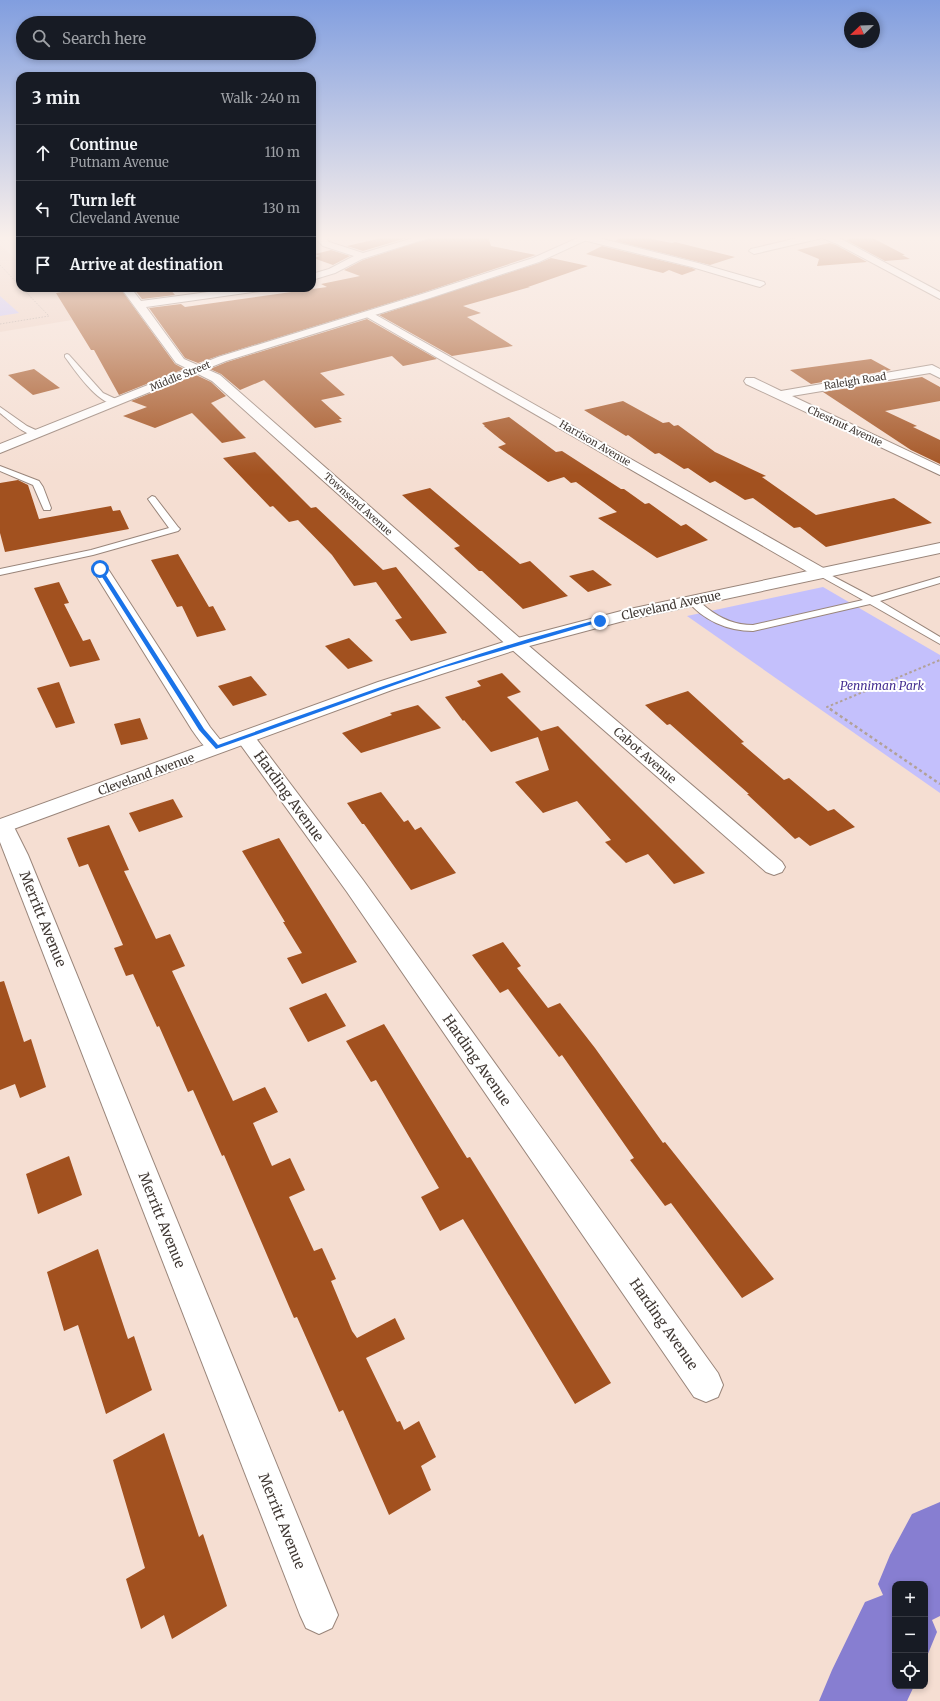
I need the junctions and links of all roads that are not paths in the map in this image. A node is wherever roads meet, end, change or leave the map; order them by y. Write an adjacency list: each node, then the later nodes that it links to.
1 (146, 315): 5 (street, Townsend Avenue)
2 (364, 315): 5 (street, Middle Street)
3 (371, 315): 20 (street, Harrison Avenue)
4 (67, 356): 9 (lane)
5 (197, 369): 9 (street, Middle Street); 25 (street, Townsend Avenue)
6 (936, 372): 8 (street, Raleigh Road)
7 (750, 381): 8 (street, Chestnut Avenue)
8 (779, 395): 14 (street, Chestnut Avenue)
9 (115, 402): 11 (street, Middle Street)
10 (0, 409): 11 (lane)
11 (37, 434): 12 (street, Middle Street)
12 (0, 449)
13 (0, 468): 16 (lane)
14 (940, 471)
15 (152, 499): 19 (lane)
16 (47, 508)
17 (940, 548): 20 (street, Cleveland Avenue)
18 (100, 569): 27 (street)
19 (0, 572)
20 (820, 573): 22 (street, Cleveland Avenue); 23 (lane)
21 (940, 580): 23 (lane)
22 (692, 600): 23 (lane); 25 (street, Cleveland Avenue)
23 (870, 601): 24 (lane)
24 (940, 641)
25 (516, 644): 26 (street, Cleveland Avenue); 29 (street, Cabot Avenue)
26 (245, 737): 27 (street, Cleveland Avenue); 30 (street, Harding Avenue)
27 (216, 747): 28 (street, Cleveland Avenue)
28 (2, 827): 31 (street, Merritt Avenue)
29 (774, 867)
30 (706, 1385)
31 (319, 1615)

